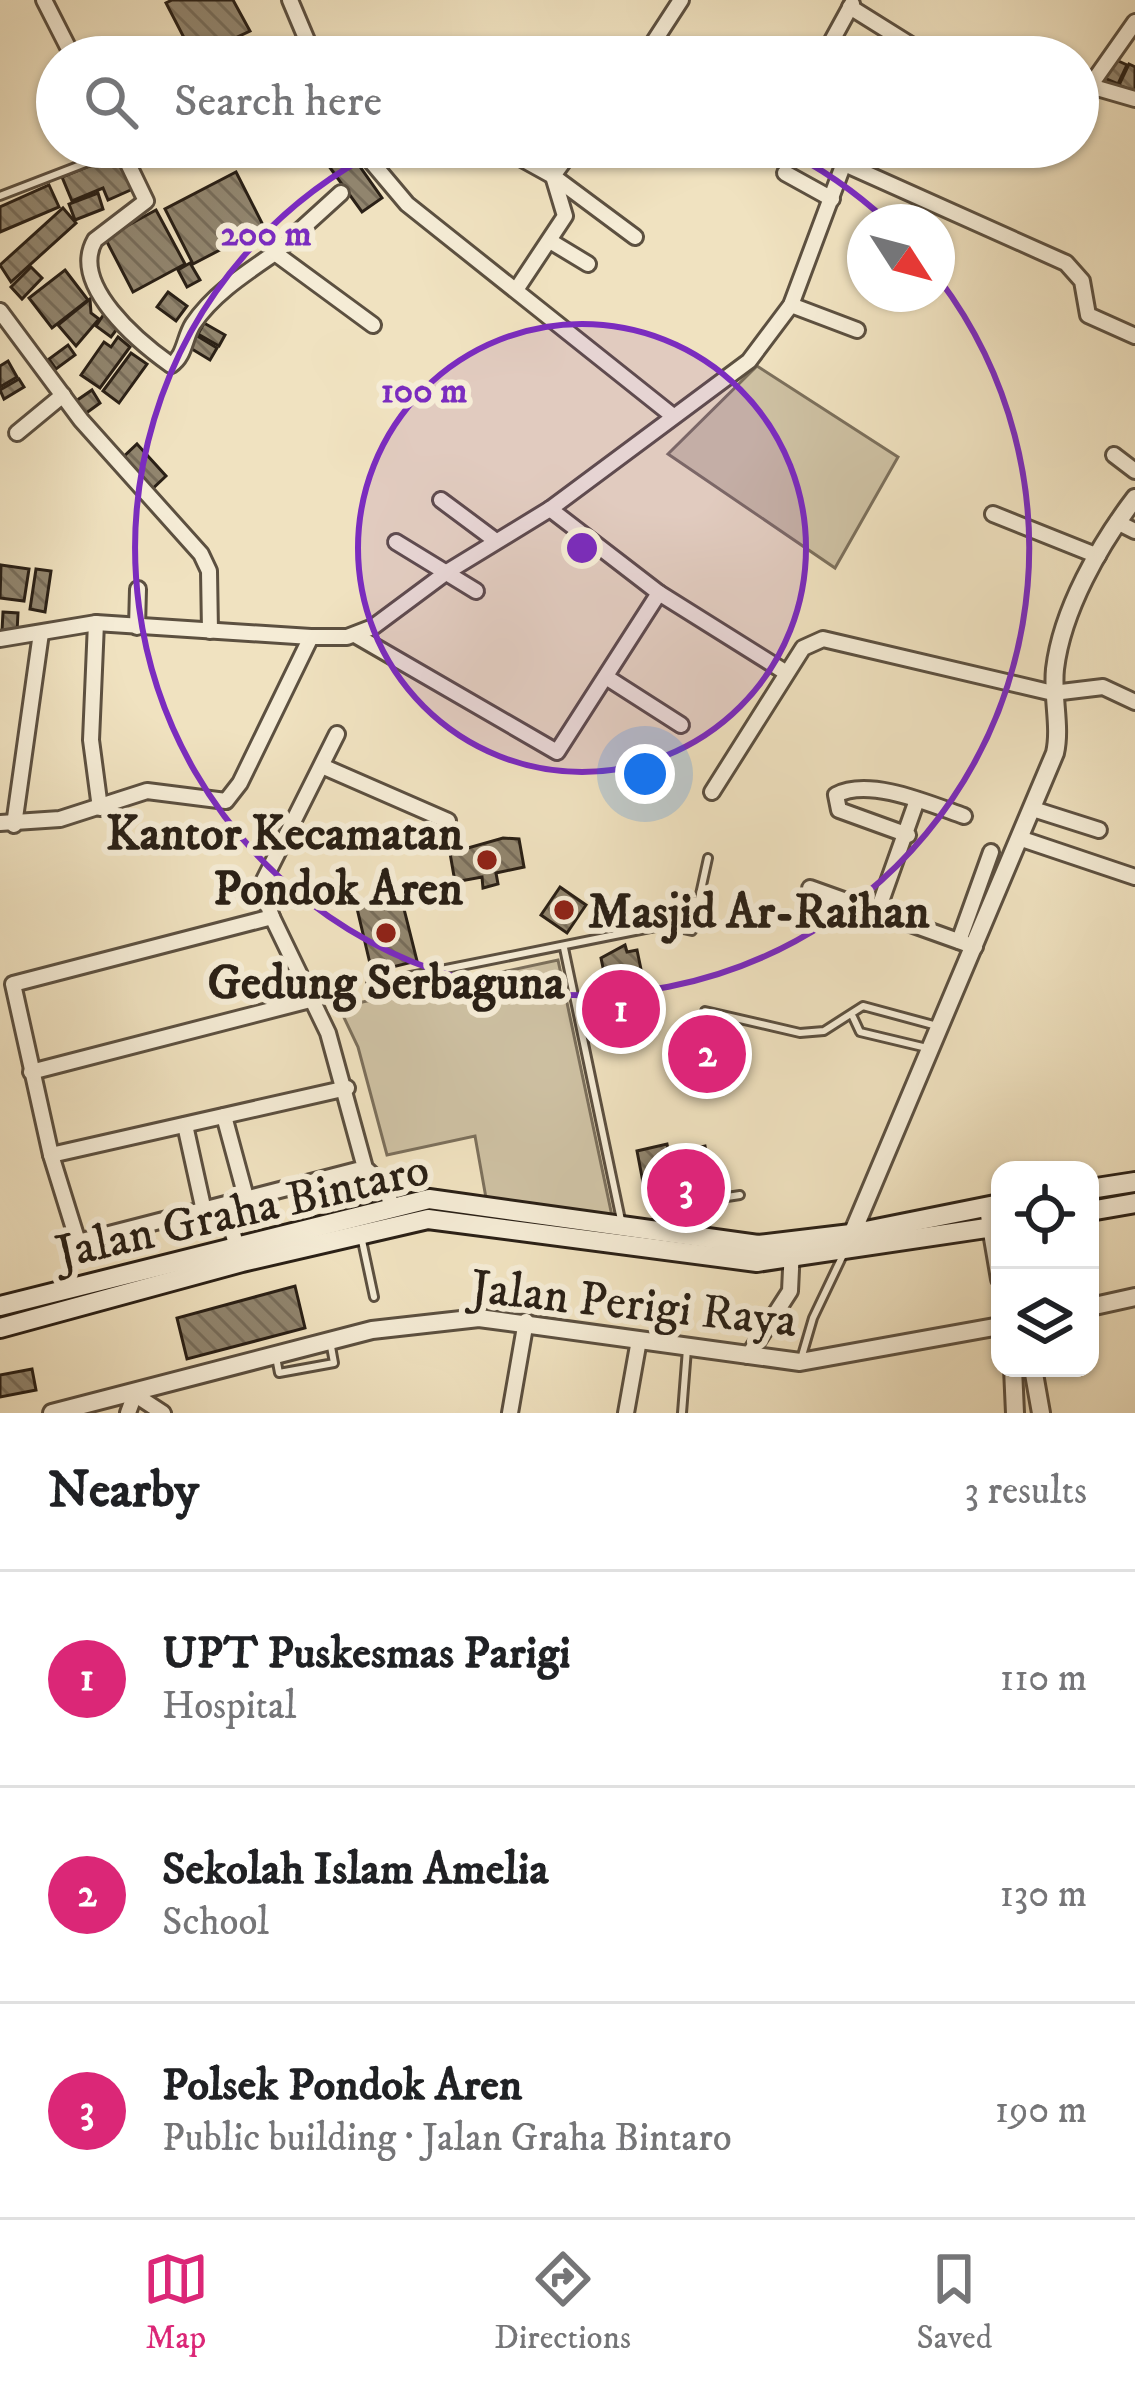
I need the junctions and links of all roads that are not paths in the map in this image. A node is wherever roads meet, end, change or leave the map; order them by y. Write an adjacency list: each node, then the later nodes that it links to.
1 (44, 0): 6 (street)
2 (290, 0): 7 (street)
3 (680, 0): 8 (street)
4 (853, 4): 9 (street); 10 (street)
5 (1134, 25): 11 (street)
6 (62, 36)
7 (305, 36)
8 (657, 36)
9 (835, 36)
10 (899, 36)
11 (1099, 74)
12 (1099, 88): 13 (street)
13 (1135, 98)
14 (71, 168): 24 (lane)
15 (131, 168): 28 (street)
16 (377, 168): 30 (street)
17 (538, 168): 22 (street)
18 (559, 168): 22 (street)
19 (846, 168): 25 (street)
20 (854, 168): 35 (street)
21 (785, 173): 25 (street)
22 (553, 176): 26 (street); 27 (street)
23 (341, 194): 28 (street)
24 (0, 196)
25 (832, 199): 31 (street)
26 (634, 237)
27 (550, 241): 29 (street); 30 (street)
28 (275, 253): 33 (street)
29 (588, 265)
30 (516, 290): 37 (street)
31 (791, 305): 34 (street); 37 (street)
32 (0, 311): 36 (street)
33 (373, 325)
34 (857, 330)
35 (1135, 336)
36 (63, 395): 38 (street); 56 (street)
37 (673, 416): 43 (street)
38 (17, 433)
39 (1114, 455): 40 (street)
40 (1135, 471)
41 (1135, 499): 45 (street)
42 (441, 500): 48 (street)
43 (550, 509): 48 (street); 53 (street)
44 (993, 514): 49 (street)
45 (1118, 522): 46 (street); 49 (street)
46 (1135, 531)
47 (396, 542): 50 (street)
48 (496, 542): 50 (street)
49 (1098, 556): 63 (street)
50 (447, 572): 52 (street); 58 (street)
51 (138, 589): 55 (street)
52 (476, 591)
53 (658, 593): 61 (street); 62 (street)
54 (96, 623): 55 (street); 57 (street); 70 (street)
55 (137, 627): 56 (street)
56 (210, 631): 59 (street)
57 (40, 633): 60 (street); 74 (street)
58 (355, 635): 59 (street); 62 (street)
59 (311, 637): 70 (street)
60 (0, 639)
61 (785, 672): 63 (street); 68 (street)
62 (606, 677): 65 (street)
63 (1053, 693): 64 (street); 71 (street)
64 (1135, 702)
65 (681, 725)
66 (338, 734): 67 (street)
67 (322, 766): 73 (street); 83 (street)
68 (712, 792)
69 (917, 800): 72 (street); 76 (street); 76 (street)
70 (100, 808): 74 (street)
71 (1033, 809): 75 (street); 77 (street)
72 (964, 815)
73 (448, 821)
74 (7, 824)
75 (1099, 830)
76 (908, 835): 82 (street)
77 (1022, 839): 80 (street); 84 (street)
78 (991, 852): 84 (street)
79 (708, 858): 85 (lane)
80 (1135, 877)
81 (810, 887): 82 (street)
82 (878, 910): 84 (street)
83 (272, 917): 87 (street); 91 (street)
84 (967, 944): 89 (street)
85 (564, 948): 86 (lane); 110 (lane)
86 (371, 984)
87 (314, 999): 91 (street); 93 (street)
88 (853, 1017): 89 (lane); 90 (lane); 92 (lane)
89 (940, 1027): 90 (street)
90 (931, 1048): 112 (street)
91 (32, 1072): 96 (street)
92 (724, 1082)
93 (347, 1088): 94 (street); 97 (street)
94 (224, 1116): 95 (street); 101 (street)
95 (184, 1125): 96 (street); 106 (street)
96 (51, 1155): 106 (street)
97 (365, 1168): 101 (street); 103 (street)
98 (1135, 1182): 99 (main road)
99 (1099, 1188)
100 (740, 1196): 111 (lane)
101 (247, 1201): 104 (street)
102 (1135, 1204): 107 (main road)
103 (392, 1205): 110 (main road, Jalan Graha Bintaro); 114 (main road, Jalan Graha Bintaro)
104 (225, 1206): 106 (street); 114 (street)
105 (991, 1206): 112 (main road, Jalan Graha Bintaro)
106 (204, 1210)
107 (1099, 1210)
108 (991, 1228): 112 (main road, Jalan Graha Bintaro)
109 (360, 1233): 110 (main road, Jalan Graha Bintaro); 114 (main road, Jalan Graha Bintaro); 115 (lane)
110 (619, 1234): 111 (main road, Jalan Graha Bintaro); 113 (main road, Jalan Graha Bintaro)
111 (699, 1237): 113 (main road, Jalan Graha Bintaro)
112 (848, 1244): 113 (main road, Jalan Graha Bintaro); 125 (lane)
113 (792, 1252): 124 (street)
114 (239, 1253): 118 (main road, Jalan Graha Bintaro); 120 (main road, Jalan Graha Bintaro)
115 (374, 1297)
116 (1135, 1298): 117 (street)
117 (1099, 1305)
118 (0, 1306)
119 (526, 1321): 122 (street, Jalan Perigi Raya); 128 (street, Jalan Perigi Raya); 132 (street)
120 (0, 1328)
121 (991, 1328): 125 (street, Jalan Perigi Raya)
122 (639, 1340): 123 (street, Jalan Perigi Raya); 133 (street)
123 (687, 1349): 124 (street, Jalan Perigi Raya); 134 (lane)
124 (748, 1356): 125 (street, Jalan Perigi Raya)
125 (800, 1362)
126 (1014, 1377): 135 (street)
127 (1035, 1377): 136 (street)
128 (136, 1393): 129 (street, Jalan Perigi Raya); 130 (street); 131 (street)
129 (52, 1413)
130 (128, 1413)
131 (163, 1413)
132 (510, 1413)
133 (626, 1413)
134 (682, 1413)
135 (1016, 1413)
136 (1041, 1413)

